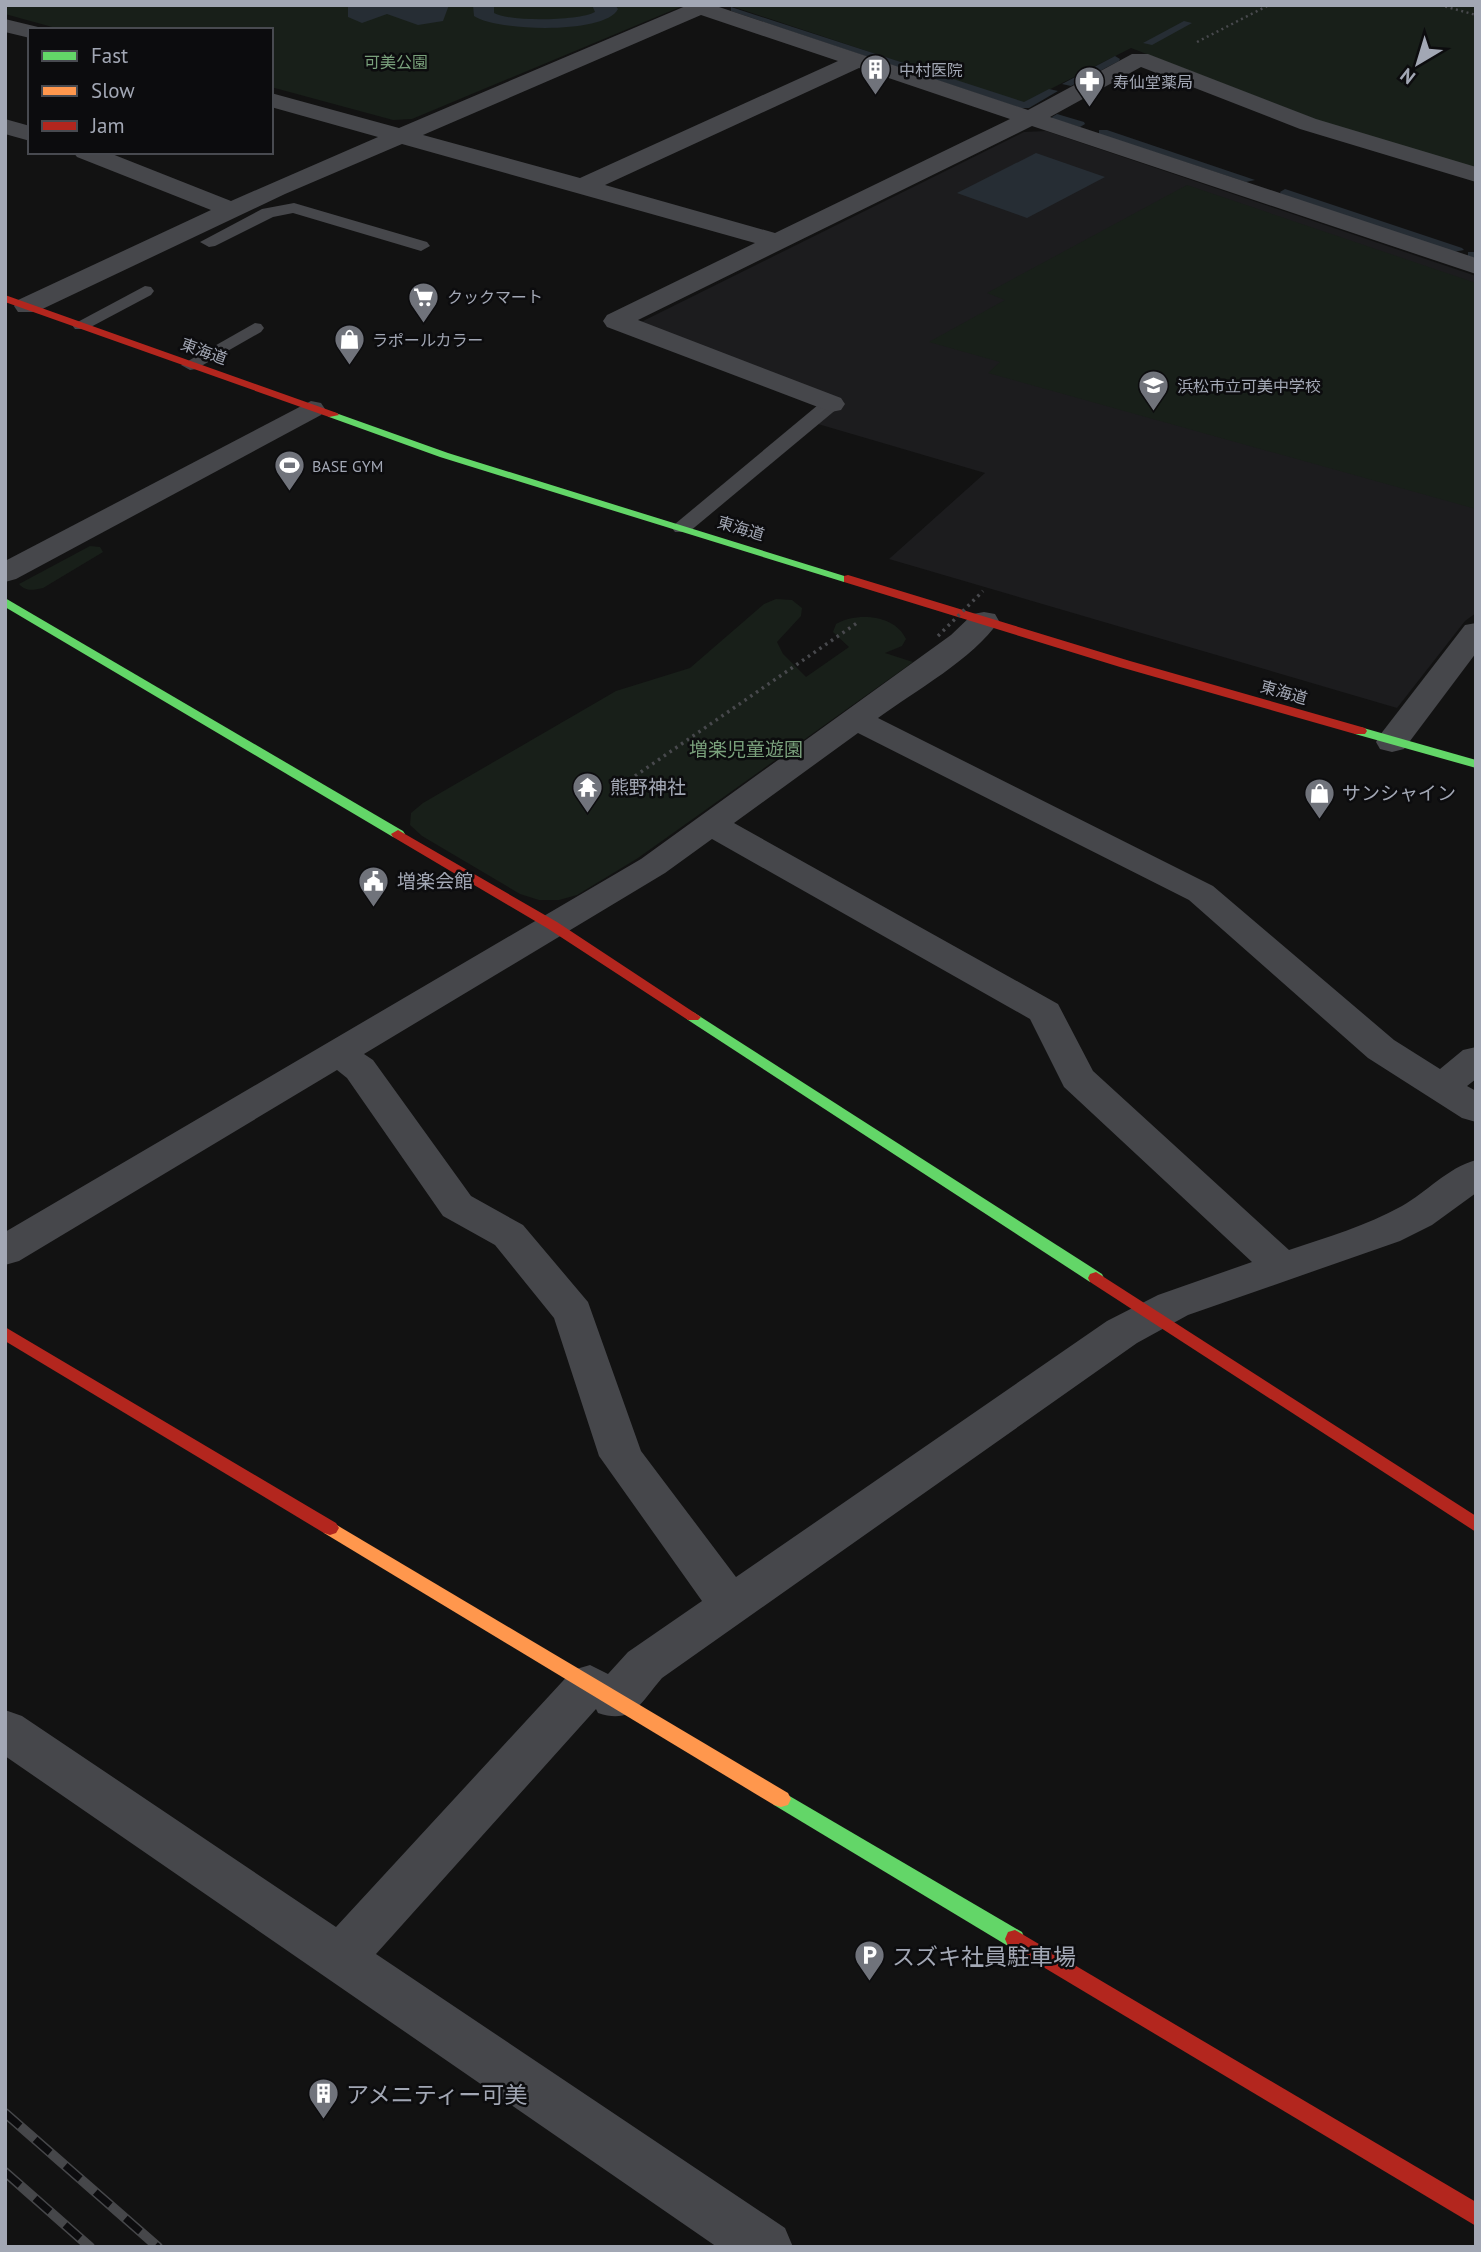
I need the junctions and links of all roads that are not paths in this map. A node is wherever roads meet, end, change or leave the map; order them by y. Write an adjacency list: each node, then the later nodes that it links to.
1 (703, 6): 4 (street); 9 (street)
2 (5, 26): 3 (street)
3 (28, 32)
4 (859, 60): 6 (street); 12 (street)
5 (273, 101): 9 (street)
6 (1030, 118): 11 (street); 15 (street); 19 (street)
7 (5, 126): 8 (street)
8 (28, 133)
9 (398, 135): 12 (street); 13 (street)
10 (90, 154): 13 (street)
11 (1476, 175)
12 (582, 186): 15 (street)
13 (230, 209): 14 (street)
14 (182, 232): 16 (lane); 21 (street)
15 (776, 242): 25 (street)
16 (217, 245): 18 (lane)
17 (1476, 245): 19 (street)
18 (422, 246)
19 (1465, 263)
20 (145, 291): 22 (lane)
21 (16, 302): 22 (main road, 東海道)
22 (81, 325): 24 (main road, 東海道)
23 (255, 328): 24 (lane)
24 (190, 365): 26 (main road, 東海道)
25 (831, 404): 27 (lane)
26 (311, 409): 27 (main road, 東海道); 28 (street)
27 (682, 528): 30 (main road, 東海道)
28 (5, 573)
29 (5, 602): 36 (main road)
30 (983, 606): 32 (street); 33 (main road, 東海道)
31 (1476, 632): 33 (street)
32 (855, 719): 35 (street); 39 (street)
33 (1392, 741): 34 (main road, 東海道)
34 (1476, 764)
35 (710, 824): 36 (street); 43 (street)
36 (552, 925): 37 (street); 44 (main road)
37 (338, 1053): 42 (street); 47 (street)
38 (1476, 1059): 39 (street)
39 (1441, 1088): 40 (street)
40 (1476, 1110)
41 (1476, 1173): 43 (street)
42 (5, 1251)
43 (1282, 1267): 44 (street)
44 (1152, 1314): 46 (main road); 47 (street)
45 (5, 1333): 48 (main road)
46 (1476, 1525)
47 (734, 1603): 48 (street)
48 (602, 1691): 50 (street); 51 (main road)
49 (5, 1730): 50 (street)
50 (340, 1958): 52 (street)
51 (1476, 2215)
52 (765, 2247)

